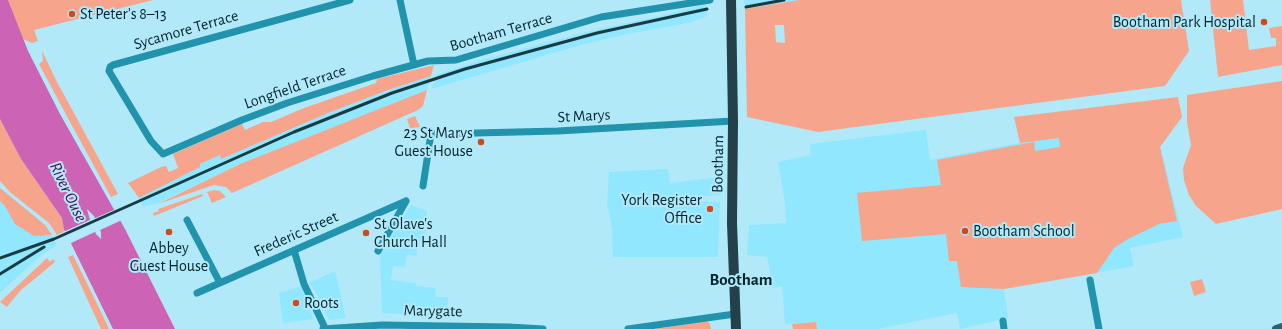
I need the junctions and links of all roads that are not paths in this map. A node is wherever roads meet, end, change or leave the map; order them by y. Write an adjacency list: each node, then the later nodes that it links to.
1 (350, 0): 8 (street, Sycamore Terrace)
2 (400, 0): 6 (street)
3 (710, 0): 5 (street, Bootham Terrace)
4 (730, 0): 7 (main road, Bootham)
5 (441, 60): 6 (street, Longfield Terrace)
6 (414, 65): 8 (street, Longfield Terrace)
7 (733, 121): 9 (street, St Marys); 16 (main road, Bootham)
8 (163, 154)
9 (423, 186)
10 (187, 220): 14 (street)
11 (294, 250): 12 (street, Frederic Street); 14 (street, Frederic Street); 19 (street)
12 (378, 251)
13 (1090, 280): 24 (street)
14 (220, 283): 15 (street, Frederic Street)
15 (197, 293)
16 (735, 314): 21 (street); 22 (main road, Bootham)
17 (1003, 321): 23 (street)
18 (1282, 328): 25 (main road)
19 (324, 329): 20 (street, Marygate)
20 (544, 329)
21 (628, 329)
22 (736, 329)
23 (1004, 329)
24 (1099, 329)
25 (1276, 329)

